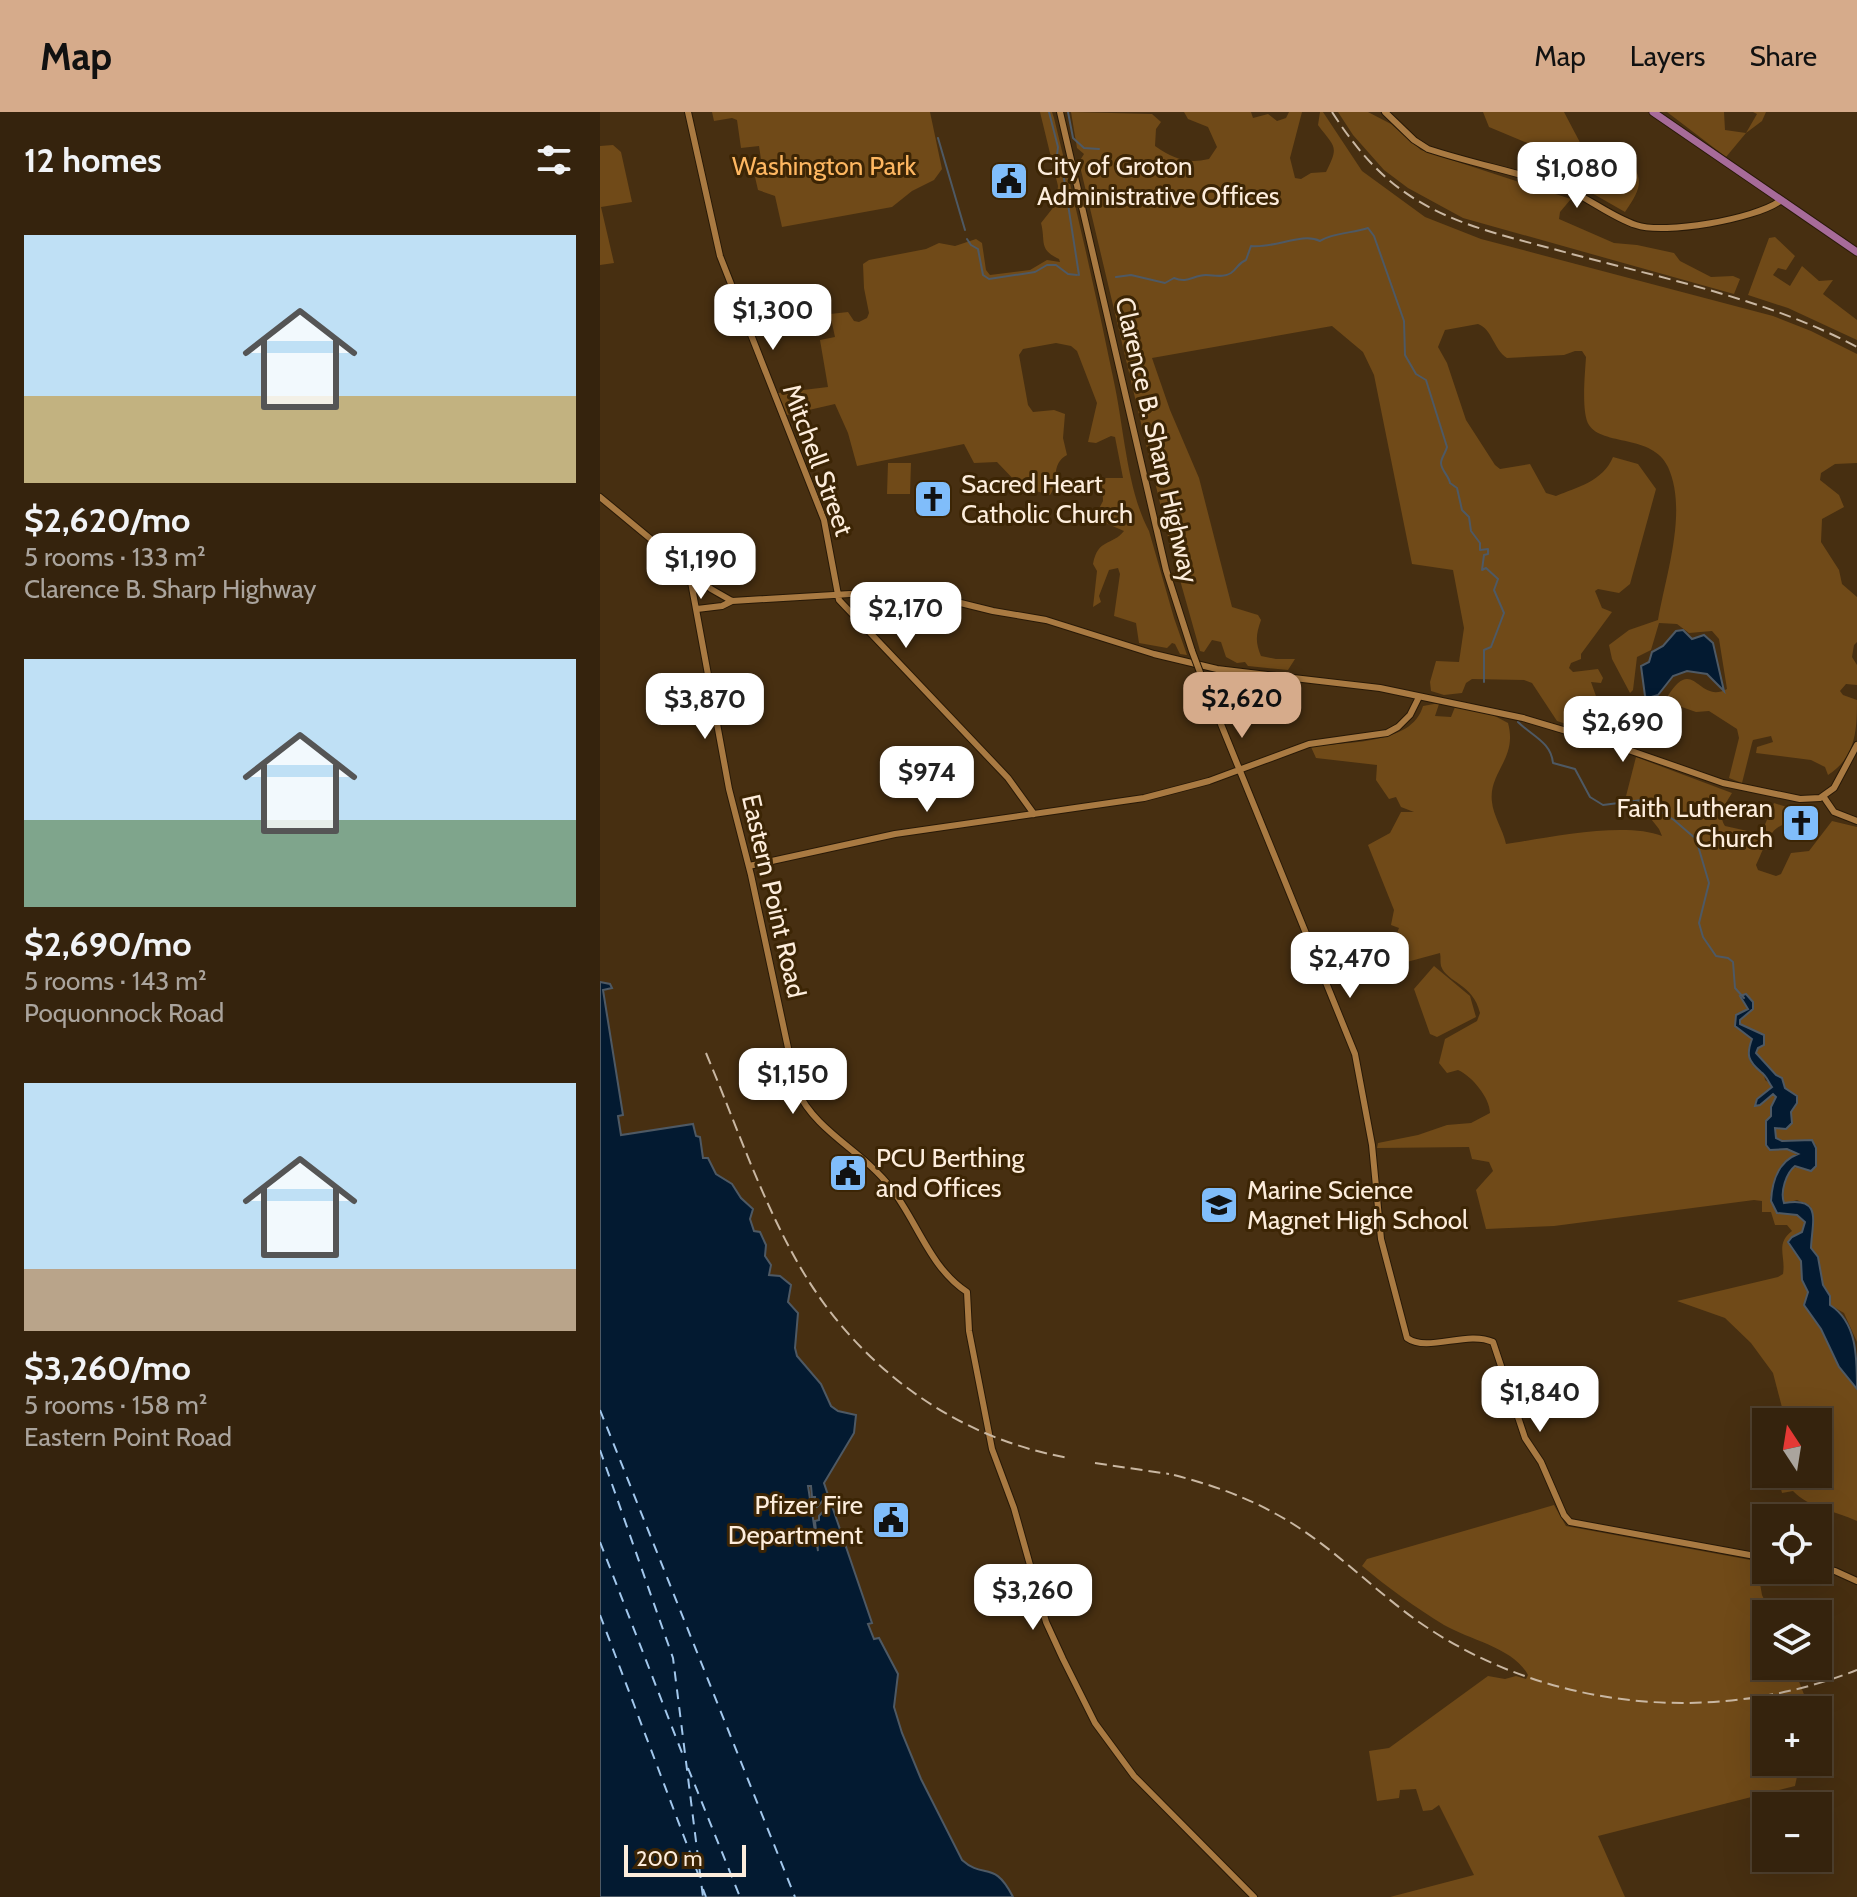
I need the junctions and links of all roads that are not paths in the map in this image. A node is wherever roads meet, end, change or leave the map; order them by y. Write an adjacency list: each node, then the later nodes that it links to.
1 (688, 112): 9 (main road, Mitchell Street)
2 (1060, 112): 14 (main road, Clarence B. Sharp Highway, bridge)
3 (1385, 112): 5 (main road)
4 (1653, 112): 5 (main road)
5 (1780, 201): 6 (main road)
6 (1857, 252)
7 (600, 497): 8 (main road)
8 (689, 571): 10 (main road); 11 (main road, Eastern Point Road)
9 (837, 594): 10 (main road); 12 (main road); 16 (main road)
10 (732, 601): 11 (main road)
11 (697, 609): 18 (main road, Eastern Point Road)
12 (1419, 697): 14 (main road); 15 (main road)
13 (1857, 745): 15 (main road)
14 (1238, 770): 16 (main road); 19 (main road, Clarence B. Sharp Highway)
15 (1823, 796): 17 (main road)
16 (1034, 814): 18 (main road)
17 (1857, 821)
18 (749, 866): 22 (main road, Eastern Point Road)
19 (1752, 1555)
20 (1832, 1570): 21 (main road)
21 (1857, 1581)
22 (1254, 1897)

